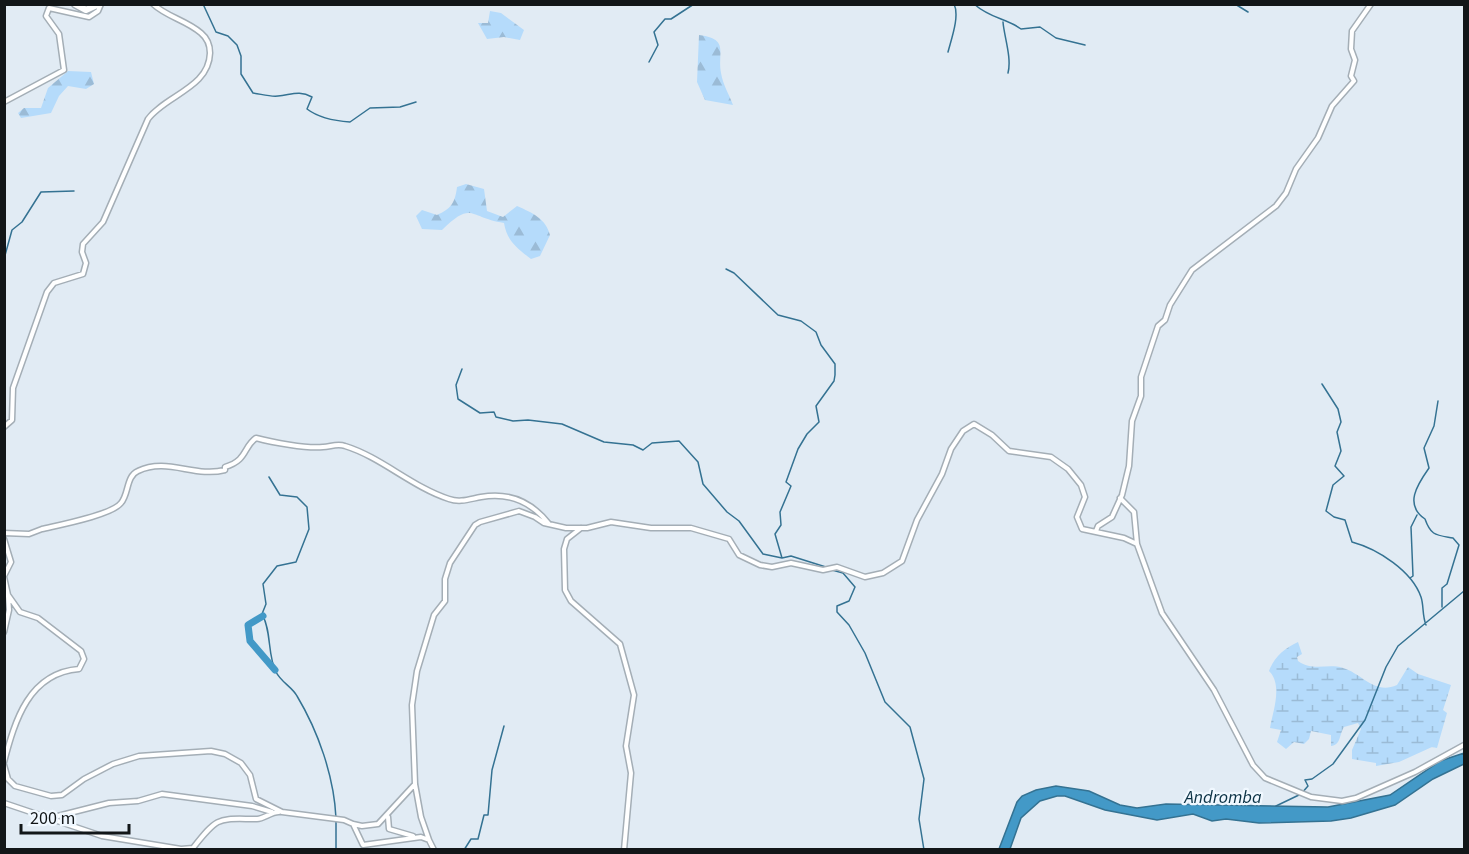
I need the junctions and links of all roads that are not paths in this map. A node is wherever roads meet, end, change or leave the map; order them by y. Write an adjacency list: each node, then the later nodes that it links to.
1 (75, 4): 2 (street)
2 (100, 4): 5 (street)
3 (153, 4): 6 (street)
4 (1371, 4): 7 (street)
5 (4, 102)
6 (4, 427)
7 (1120, 498): 10 (street); 13 (street)
8 (549, 524): 9 (street); 11 (street); 19 (street)
9 (581, 528): 10 (street); 29 (street)
10 (1096, 531): 13 (street)
11 (4, 533)
12 (4, 539): 14 (street)
13 (1137, 544): 17 (street)
14 (4, 577): 15 (street)
15 (8, 595): 16 (street); 18 (street)
16 (4, 632)
17 (1464, 745)
18 (4, 763): 22 (street)
19 (415, 784): 23 (street); 27 (street)
20 (4, 803): 24 (street)
21 (272, 812): 22 (street); 24 (street); 24 (street)
22 (282, 812): 25 (street)
23 (388, 815): 25 (street); 26 (street)
24 (50, 818)
25 (353, 824): 26 (street)
26 (416, 837): 27 (street)
27 (429, 840): 28 (street)
28 (434, 849)
29 (624, 849)

